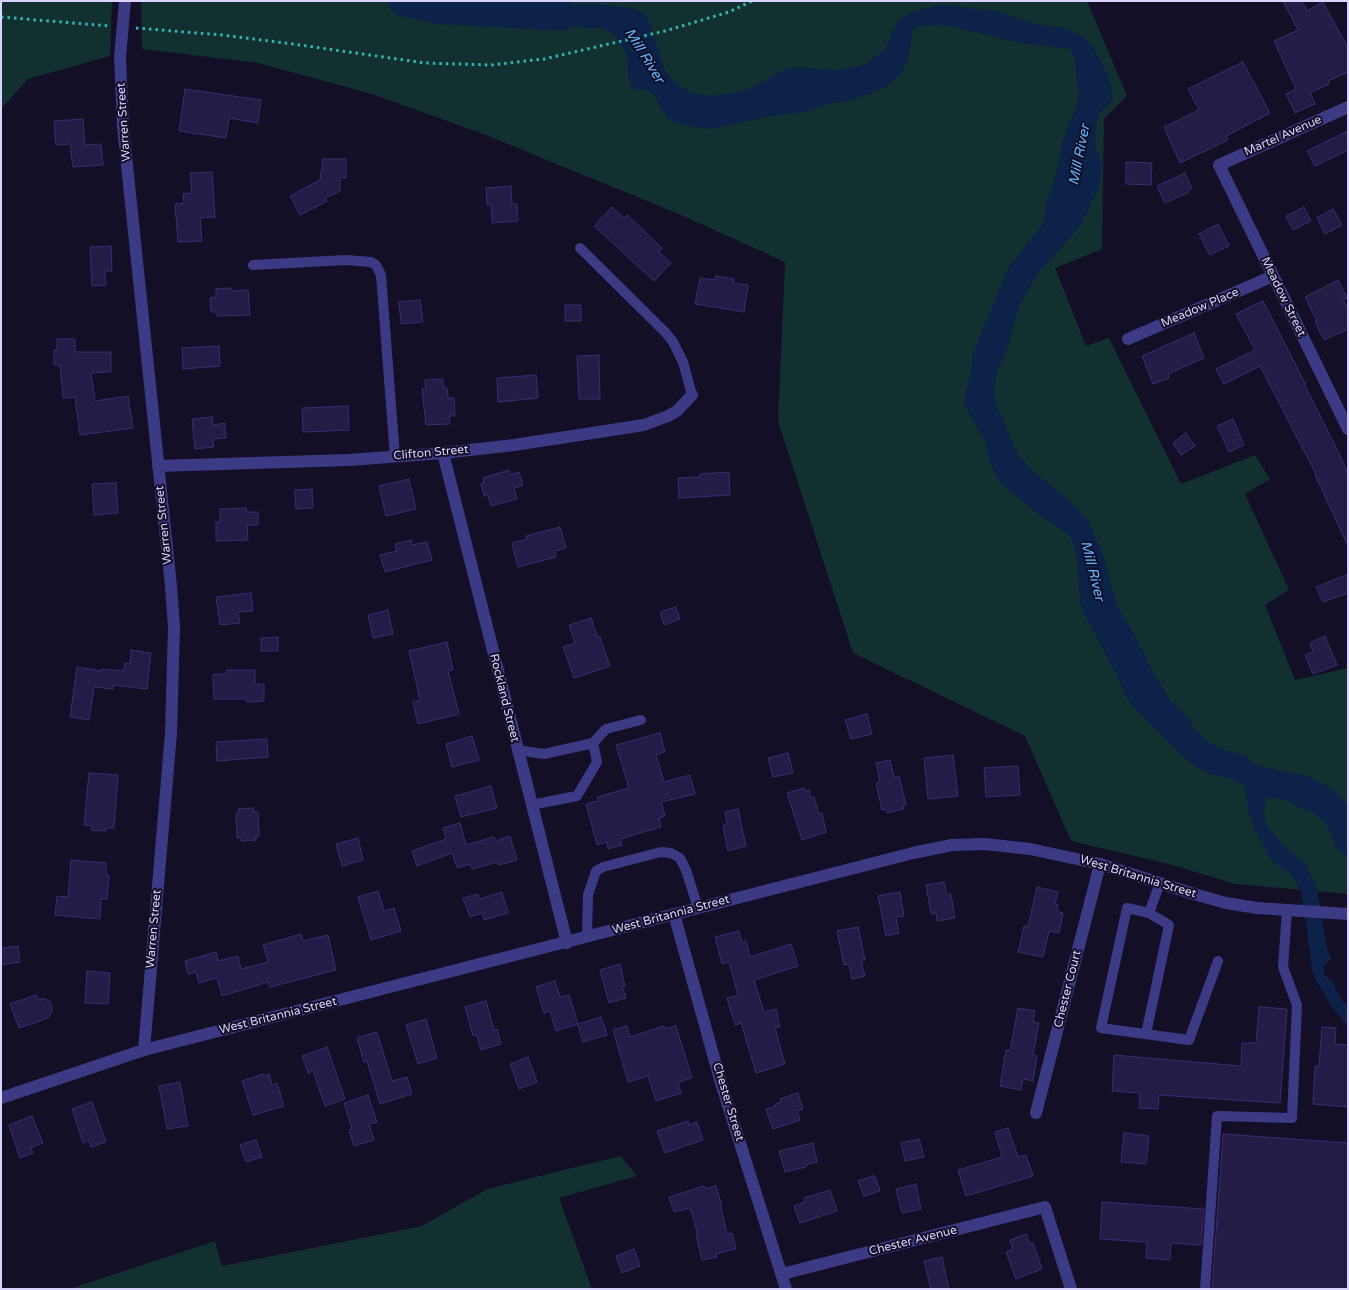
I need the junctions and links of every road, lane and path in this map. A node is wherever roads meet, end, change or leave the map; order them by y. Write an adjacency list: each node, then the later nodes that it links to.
1 (125, 1): 4 (street, Warren Street)
2 (752, 1): 4 (path)
3 (1, 17): 4 (path)
4 (122, 27): 15 (street, Warren Street)
5 (1348, 107): 6 (street, Martel Avenue)
6 (1219, 165): 9 (street, Meadow Street)
7 (580, 248): 11 (lane)
8 (253, 265): 14 (lane)
9 (1273, 276): 10 (street, Meadow Place); 12 (street, Meadow Street)
10 (1128, 339)
11 (692, 395): 13 (street, Clifton Street)
12 (1348, 429)
13 (443, 453): 14 (street, Clifton Street); 18 (street, Rockland Street)
14 (395, 457): 15 (street, Clifton Street)
15 (158, 466): 31 (street, Warren Street)
16 (641, 720): 17 (lane)
17 (593, 743): 18 (lane); 19 (lane)
18 (517, 750): 19 (street, Rockland Street)
19 (531, 805): 28 (street, Rockland Street)
20 (1100, 864): 21 (street, West Britannia Street); 22 (street, West Britannia Street); 33 (street, Chester Court)
21 (1160, 883): 23 (street, West Britannia Street); 24 (lane)
22 (698, 908): 25 (street, West Britannia Street); 27 (lane)
23 (1290, 910): 26 (street, West Britannia Street); 37 (lane)
24 (1150, 913): 30 (lane); 30 (lane)
25 (674, 914): 27 (street, West Britannia Street); 34 (street, Chester Street)
26 (1348, 914)
27 (586, 937): 28 (street, West Britannia Street)
28 (566, 942): 31 (street, West Britannia Street)
29 (1218, 961): 30 (lane)
30 (1146, 1034)
31 (144, 1050): 32 (street, West Britannia Street)
32 (1, 1098)
33 (1036, 1113)
34 (782, 1274): 35 (street, Chester Street); 36 (street, Chester Avenue)
35 (786, 1289)
36 (1071, 1289)
37 (1205, 1289)

